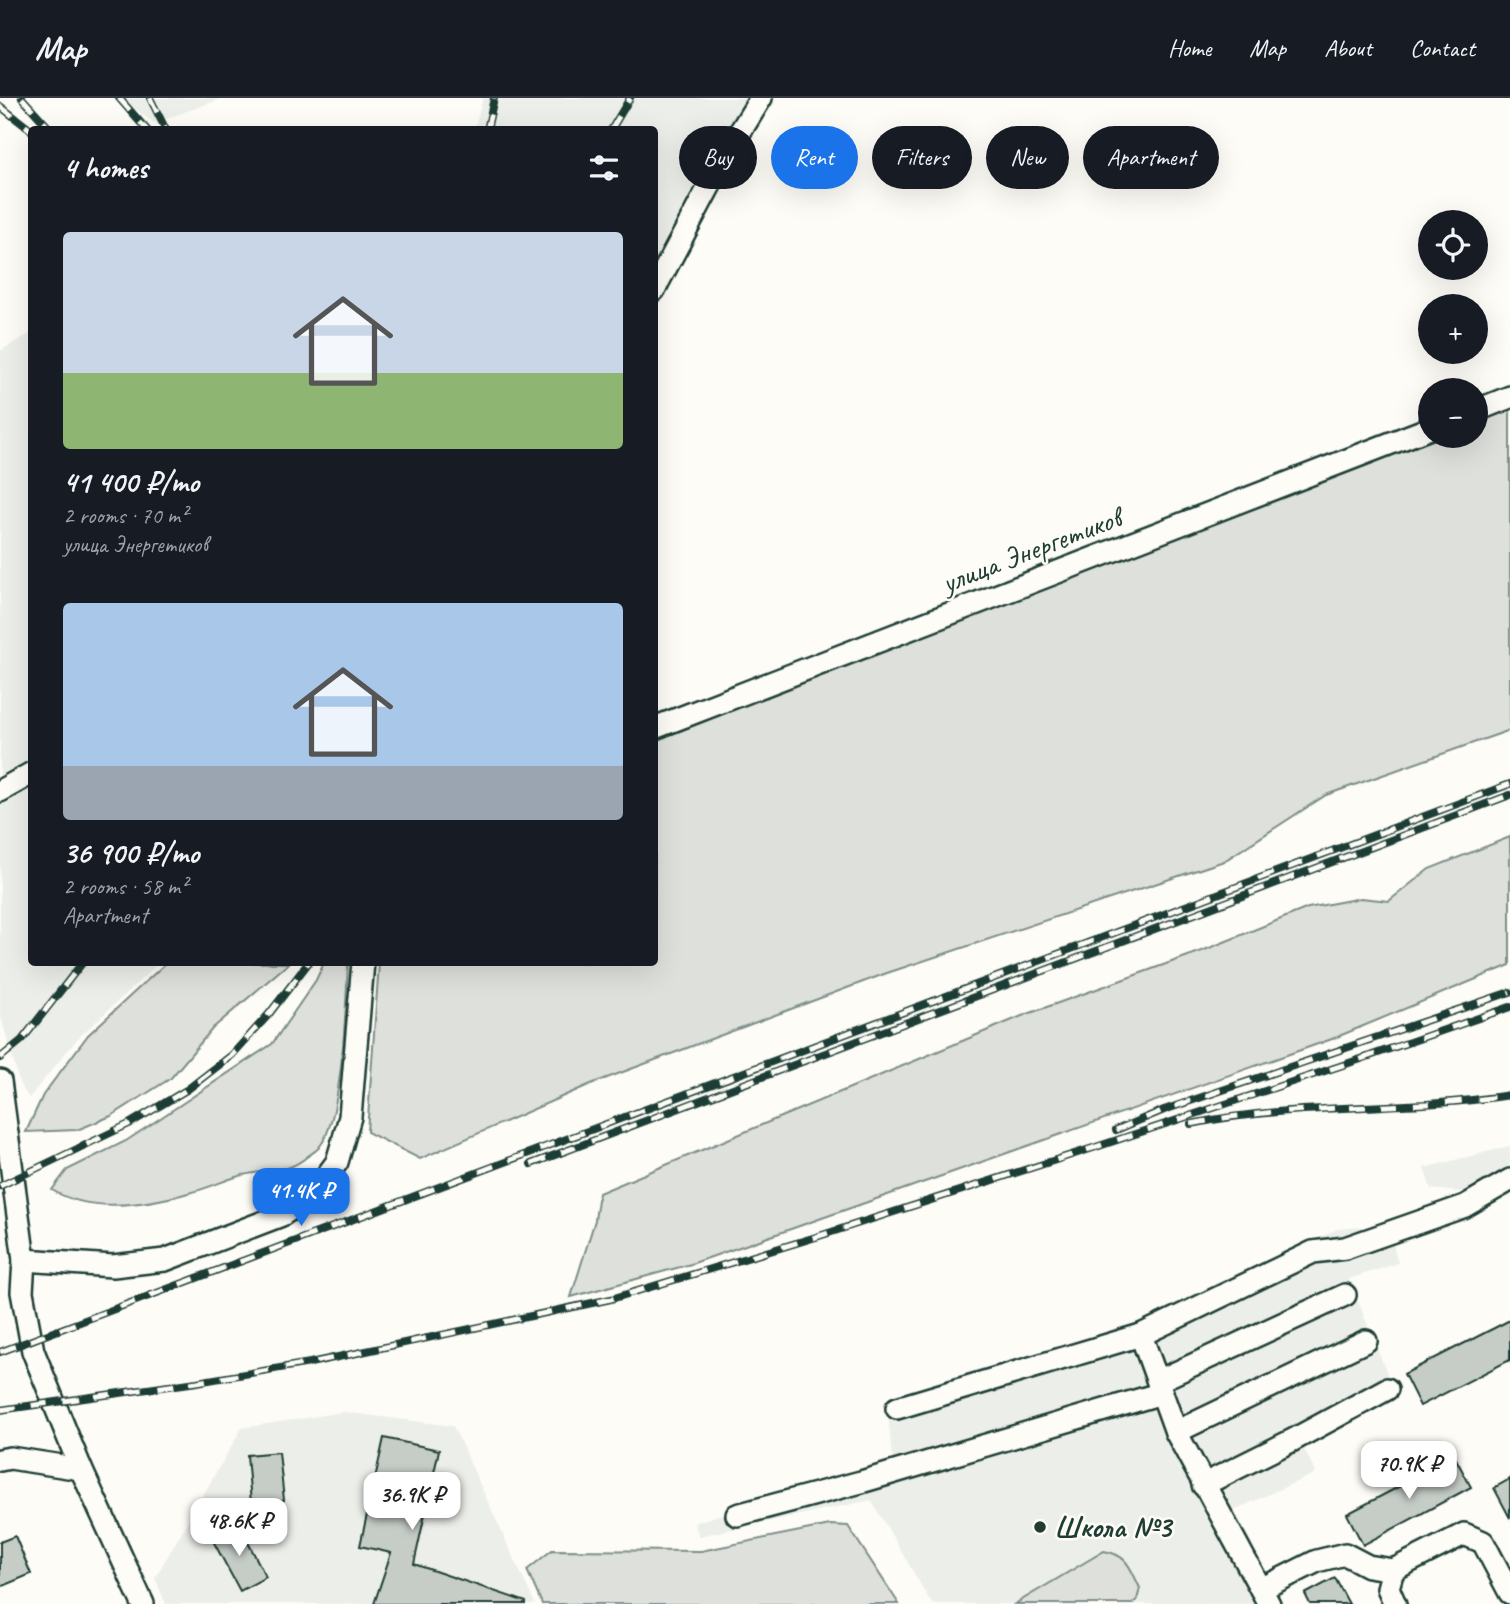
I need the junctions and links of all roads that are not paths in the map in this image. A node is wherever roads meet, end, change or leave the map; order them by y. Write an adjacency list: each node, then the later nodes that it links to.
1 (761, 98): 2 (street)
2 (658, 282)
3 (1510, 397): 4 (street)
4 (1488, 406)
5 (1418, 433): 6 (street, улица Энергетиков)
6 (658, 726)
7 (28, 775): 8 (street)
8 (0, 791)
9 (363, 966): 12 (street)
10 (0, 1081): 12 (street)
11 (1510, 1180): 14 (street)
12 (24, 1260): 21 (street)
13 (1345, 1295): 16 (street)
14 (1140, 1335): 16 (street); 18 (street)
15 (1366, 1341): 19 (street)
16 (1160, 1387): 19 (street); 23 (street)
17 (1387, 1389): 22 (street)
18 (897, 1408)
19 (1176, 1432): 22 (street)
20 (0, 1460): 21 (street)
21 (81, 1469): 27 (street)
22 (1203, 1485): 26 (street)
23 (737, 1515)
24 (1393, 1570): 25 (street); 26 (street); 28 (street)
25 (1510, 1593)
26 (1265, 1597)
27 (143, 1604)
28 (1395, 1604)

